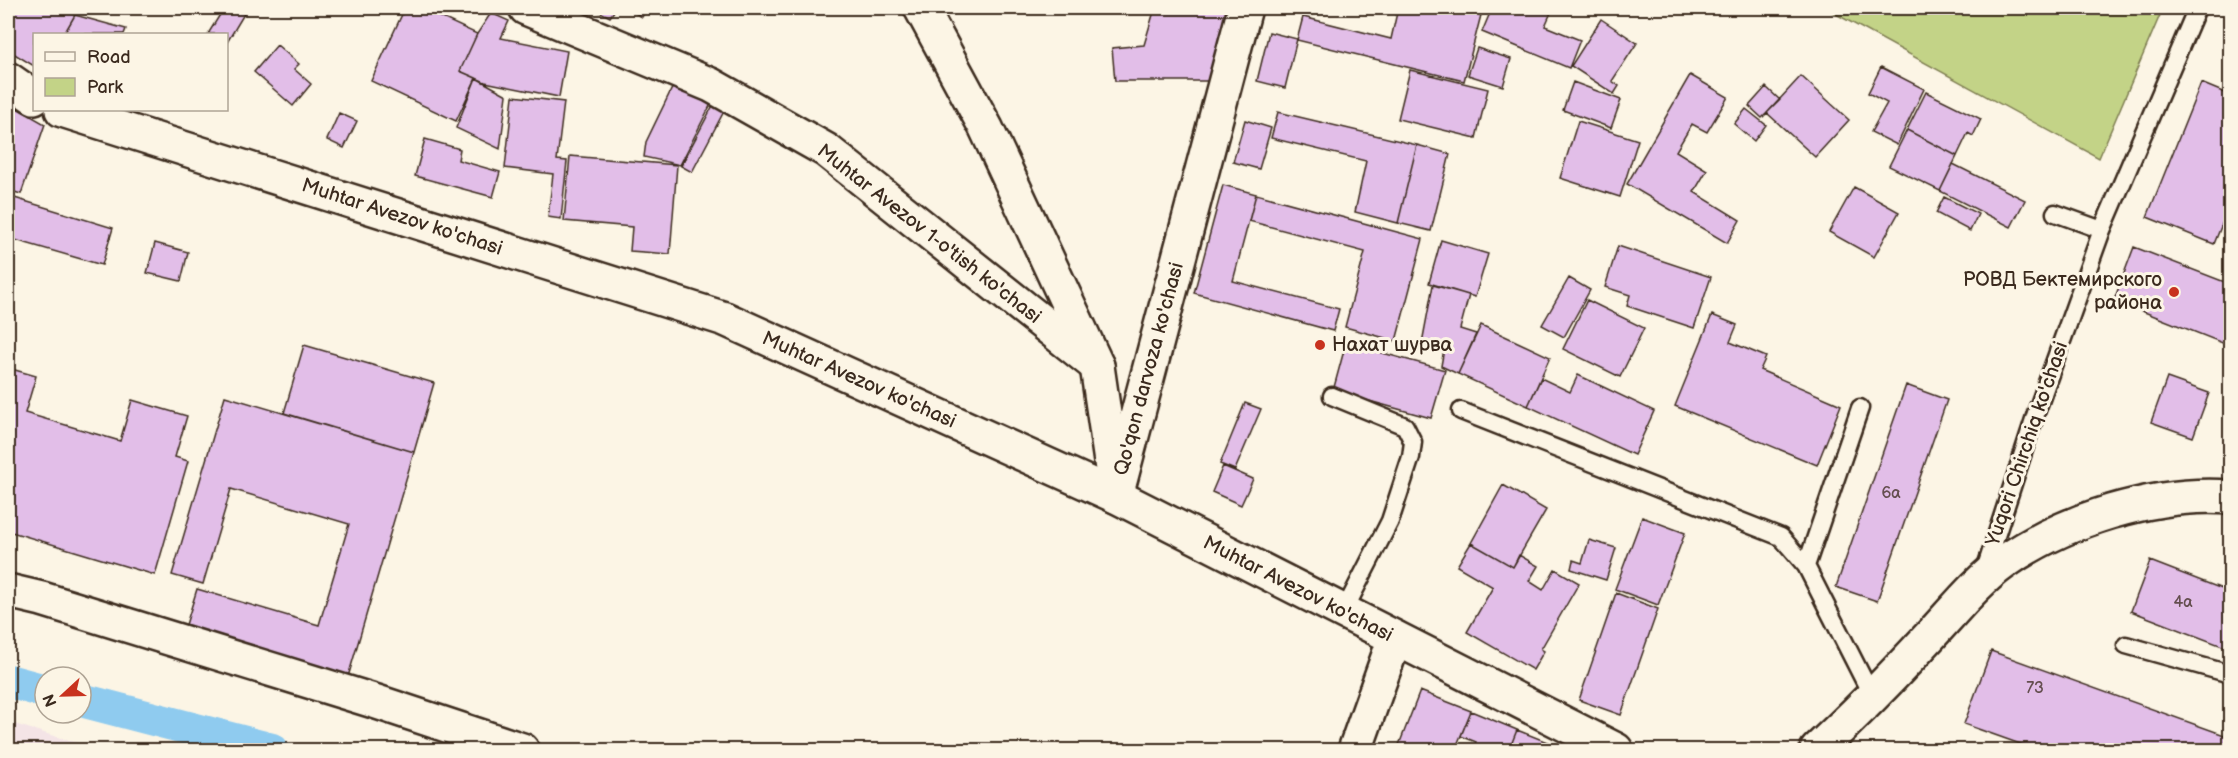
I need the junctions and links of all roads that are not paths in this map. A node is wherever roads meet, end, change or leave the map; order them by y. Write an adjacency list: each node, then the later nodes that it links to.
1 (526, 8): 10 (street, Muhtar Avezov 1-o'tish ko'chasi)
2 (921, 8): 10 (street, Qo'qon darvoza ko'chasi)
3 (1245, 8): 14 (street, Qo'qon darvoza ko'chasi)
4 (2197, 8): 9 (lane, Yuqori Chirchiq ko'chasi)
5 (8, 79): 6 (street)
6 (33, 96)
7 (65, 111): 14 (street, Muhtar Avezov ko'chasi)
8 (2055, 213): 9 (lane)
9 (2102, 230): 17 (lane, Yuqori Chirchiq ko'chasi)
10 (1097, 366): 14 (street, Qo'qon darvoza ko'chasi)
11 (1332, 396): 19 (lane)
12 (1860, 408): 16 (lane)
13 (1461, 411): 16 (lane)
14 (1116, 496): 19 (street, Muhtar Avezov ko'chasi)
15 (2230, 497): 17 (street, Yuqori Chirchiq ko'chasi)
16 (1806, 566): 23 (lane)
17 (1981, 582): 23 (street, Yuqori Chirchiq ko'chasi)
18 (8, 591): 24 (street)
19 (1343, 613): 20 (street, Muhtar Avezov ko'chasi)
20 (1395, 638): 25 (street); 26 (street, Muhtar Avezov ko'chasi)
21 (2126, 645): 22 (lane)
22 (2230, 674)
23 (1873, 698): 27 (street, Yuqori Chirchiq ko'chasi)
24 (522, 750)
25 (1355, 750)
26 (1616, 750)
27 (1817, 750)

